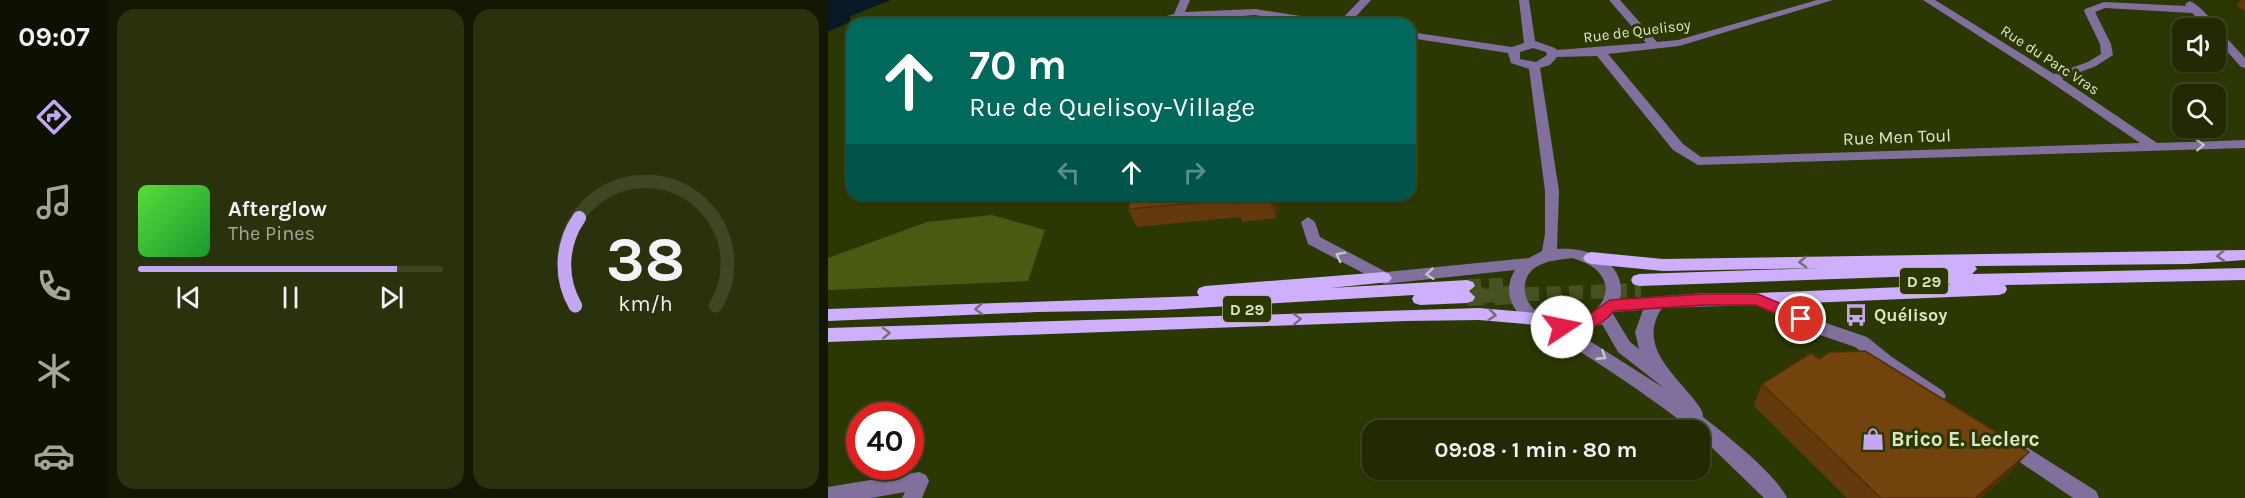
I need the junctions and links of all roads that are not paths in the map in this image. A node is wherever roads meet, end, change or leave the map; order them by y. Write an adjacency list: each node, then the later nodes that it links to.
1 (1185, 0): 11 (street)
2 (1239, 0): 10 (street)
3 (1366, 0): 14 (street)
4 (1524, 0): 17 (street)
5 (1614, 0): 19 (street)
6 (1828, 0): 19 (street, Rue de Quelisoy)
7 (1928, 0): 25 (street, Rue du Parc Vras)
8 (2186, 0): 9 (street)
9 (2196, 10): 15 (street); 25 (street)
10 (1234, 13): 11 (street); 13 (street)
11 (1178, 16): 12 (street)
12 (1169, 18)
13 (1295, 18)
14 (1349, 18)
15 (2203, 18)
16 (1416, 36): 20 (street)
17 (1530, 44): 20 (street); 22 (street)
18 (2226, 44): 23 (street)
19 (1654, 45): 21 (street, Rue de Quelisoy)
20 (1514, 51): 24 (street)
21 (1600, 52): 22 (street, Rue de Quelisoy); 27 (street, Rue Men Toul)
22 (1553, 54): 24 (street)
23 (2245, 65)
24 (1534, 66): 29 (street)
25 (2053, 78): 27 (street, Rue du Parc Vras)
26 (2245, 144): 27 (street, Rue Men Toul, one-way to 26)
27 (2155, 147)
28 (1308, 222): 36 (street, one-way to 28)
29 (1549, 254): 32 (street); 33 (street)
30 (2245, 255): 31 (main road, D 29, one-way to 31)
31 (2198, 257): 32 (main road, one-way to 32); 35 (main road, D 29)
32 (1591, 258): 40 (street)
33 (1530, 263): 36 (street, one-way to 36); 42 (street)
34 (2245, 274): 35 (main road, D 29)
35 (2208, 276): 37 (main road)
36 (1384, 278): 39 (main road)
37 (1758, 300): 38 (street); 46 (street)
38 (1656, 304): 40 (street); 45 (street)
39 (1037, 306): 41 (main road, D 29, one-way to 41); 43 (main road, D 29)
40 (1607, 310): 42 (street); 45 (street)
41 (828, 315)
42 (1544, 322): 43 (main road, one-way to 42); 47 (street, one-way to 47)
43 (1028, 327): 44 (main road, D 29, one-way to 43)
44 (828, 335)
45 (1671, 384): 48 (street)
46 (1956, 408)
47 (1694, 420)
48 (1699, 420)
49 (1710, 433): 53 (street)
50 (1995, 435): 54 (street)
51 (828, 496): 52 (street)
52 (912, 498)
53 (1777, 498)
54 (2089, 498)

